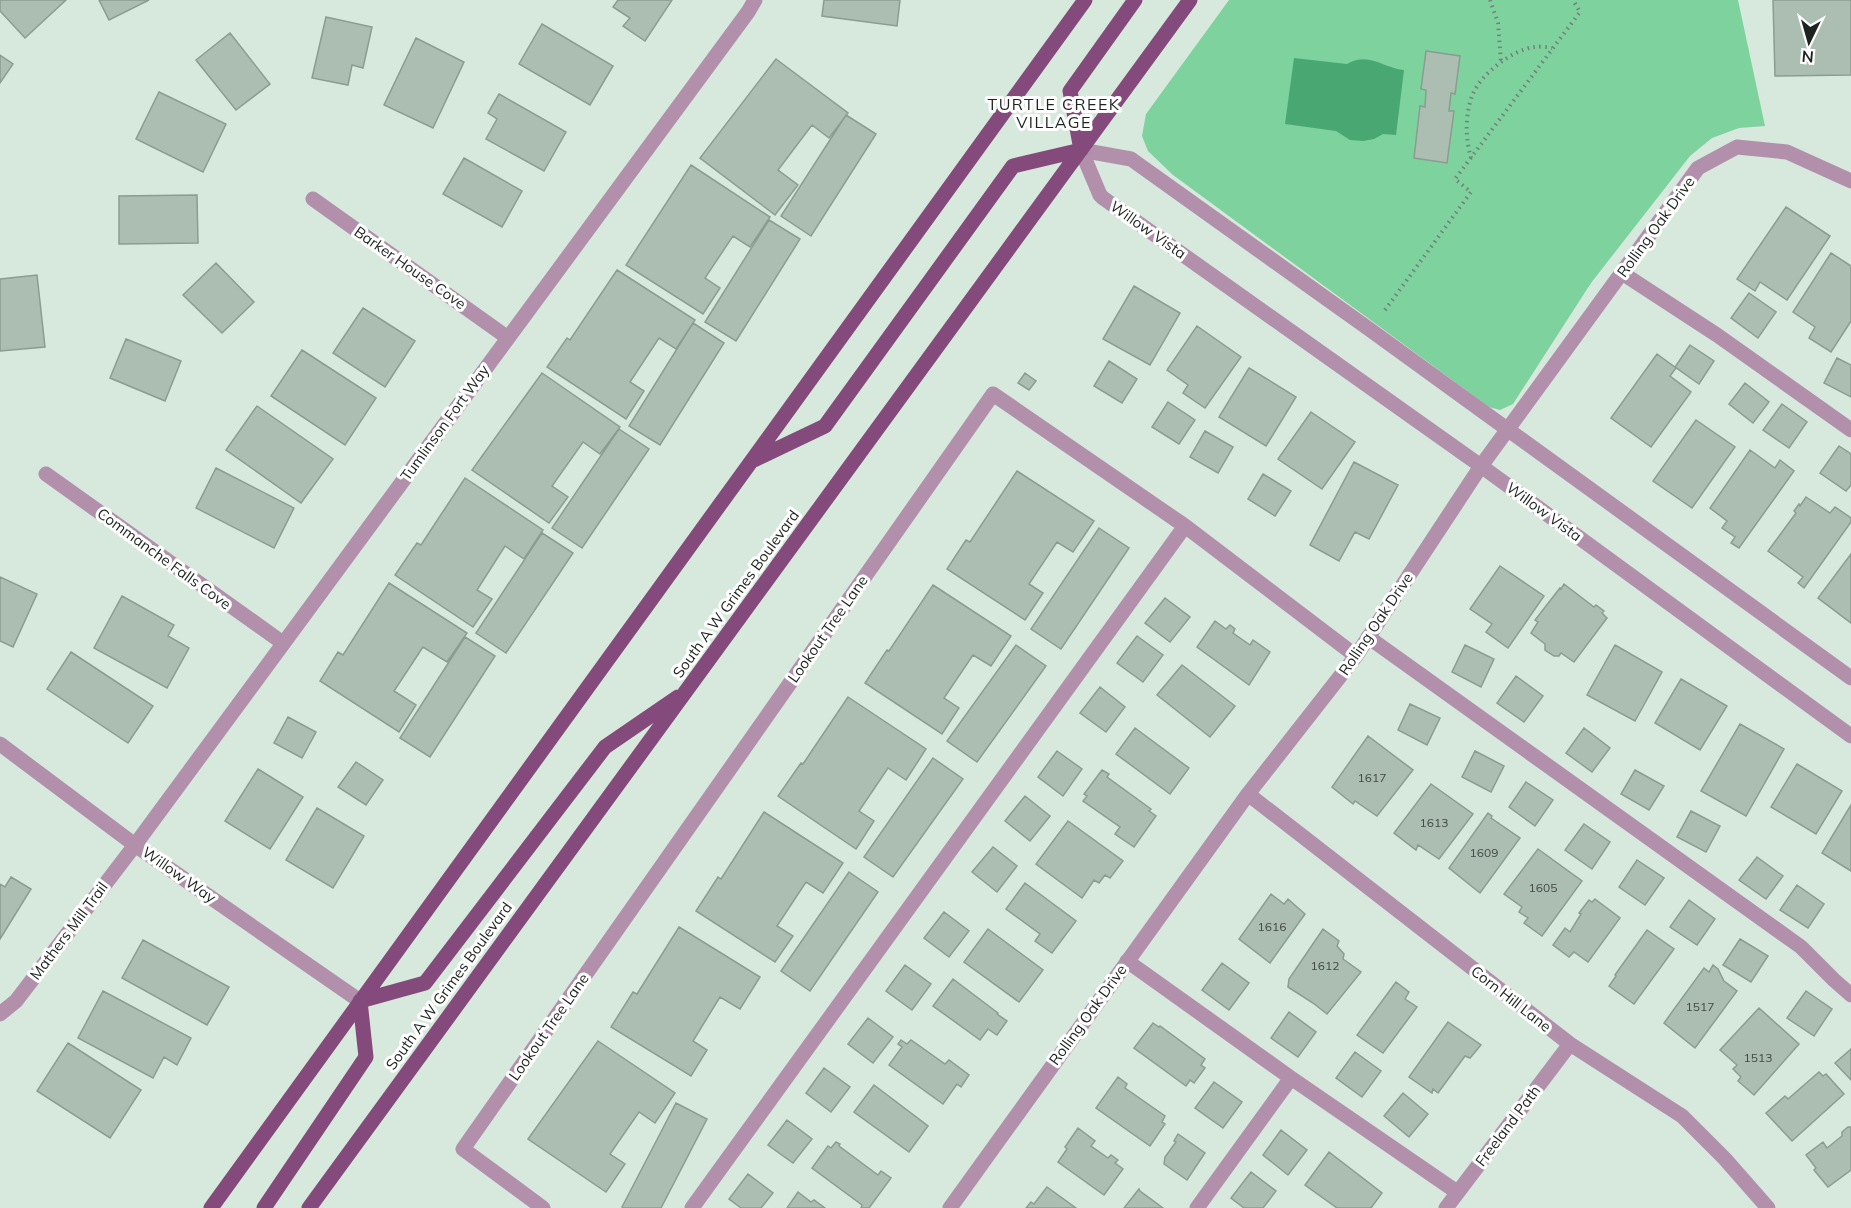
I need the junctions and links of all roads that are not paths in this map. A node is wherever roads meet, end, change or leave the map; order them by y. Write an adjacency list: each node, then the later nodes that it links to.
1 (754, 0): 9 (street, Tumlinson Fort Way)
2 (1085, 0): 12 (main road)
3 (1135, 0): 5 (main road)
4 (1190, 0): 5 (main road, South A W Grimes Boulevard)
5 (1081, 150): 10 (street); 12 (main road); 13 (street, Willow Vista); 20 (main road, South A W Grimes Boulevard)
6 (1851, 181): 8 (street, Rolling Oak Drive)
7 (313, 199): 9 (street, Barker House Cove)
8 (1622, 273): 10 (street, Rolling Oak Drive); 11 (street)
9 (508, 338): 17 (street, Tumlinson Fort Way)
10 (1508, 429): 13 (street, Rolling Oak Drive); 19 (street)
11 (1851, 430)
12 (752, 462): 27 (main road)
13 (1481, 466): 16 (street, Rolling Oak Drive); 21 (street, Willow Vista)
14 (46, 474): 17 (street, Commanche Falls Cove)
15 (1185, 526): 18 (street, Lookout Tree Lane); 35 (street, Lookout Tree Lane); 36 (street)
16 (1368, 637): 18 (street, Rolling Oak Drive); 26 (street)
17 (283, 644): 24 (street, Tumlinson Fort Way)
18 (1356, 656): 23 (street, Rolling Oak Drive)
19 (1851, 678)
20 (688, 690): 27 (main road); 34 (main road, South A W Grimes Boulevard)
21 (1851, 736)
22 (0, 744): 24 (street, Willow Way)
23 (1248, 794): 25 (street, Rolling Oak Drive); 29 (street, Corn Hill Lane)
24 (135, 845): 27 (street, Willow Way); 28 (street, Mathers Mill Trail)
25 (1127, 961): 30 (street); 37 (street, Rolling Oak Drive)
26 (1851, 995)
27 (360, 1001): 32 (main road); 33 (main road)
28 (0, 1014)
29 (1570, 1044): 31 (street, Freeland Path); 40 (street, Corn Hill Lane)
30 (1291, 1078): 31 (street); 38 (street)
31 (1457, 1192): 39 (street, Freeland Path)
32 (211, 1208)
33 (264, 1208)
34 (309, 1208)
35 (543, 1208)
36 (692, 1208)
37 (950, 1208)
38 (1197, 1208)
39 (1446, 1208)
40 (1768, 1208)

